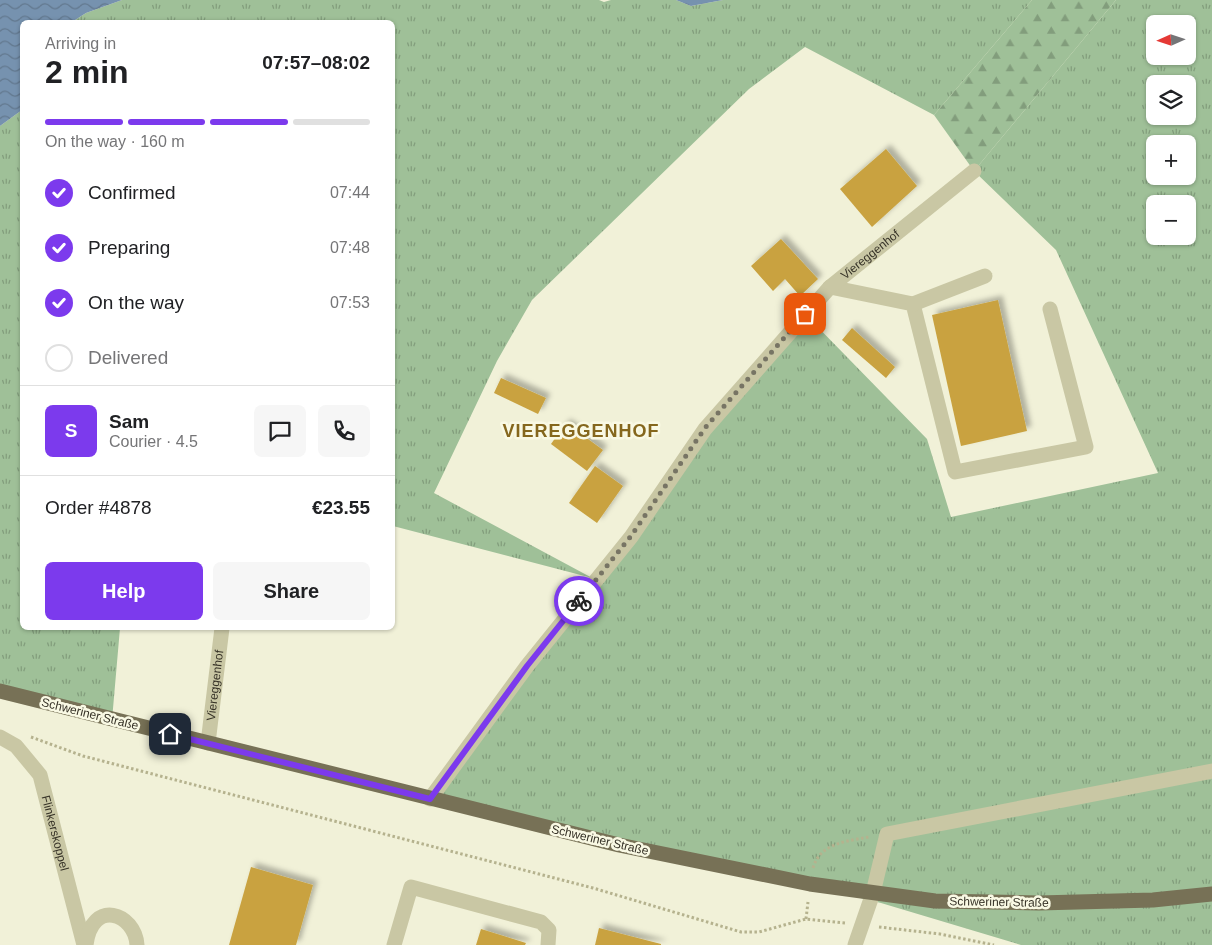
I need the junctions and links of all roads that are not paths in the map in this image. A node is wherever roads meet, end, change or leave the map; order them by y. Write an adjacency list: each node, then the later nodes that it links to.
1 (974, 171): 3 (street, Viereggenhof)
2 (986, 276): 4 (street)
3 (830, 287): 4 (street); 11 (street, Viereggenhof)
4 (913, 304): 5 (street)
5 (1050, 309)
6 (222, 630): 9 (street, Viereggenhof)
7 (0, 691): 9 (main road, Schweriner Straße)
8 (0, 737): 14 (street, Flinkerskoppel)
9 (208, 743): 11 (main road, Schweriner Straße)
10 (1212, 771): 12 (street)
11 (430, 799): 12 (main road, Schweriner Straße)
12 (873, 892): 13 (main road, Schweriner Straße); 18 (street)
13 (1212, 894)
14 (85, 945): 15 (street)
15 (137, 945)
16 (394, 945): 17 (street)
17 (548, 945)
18 (855, 945)

